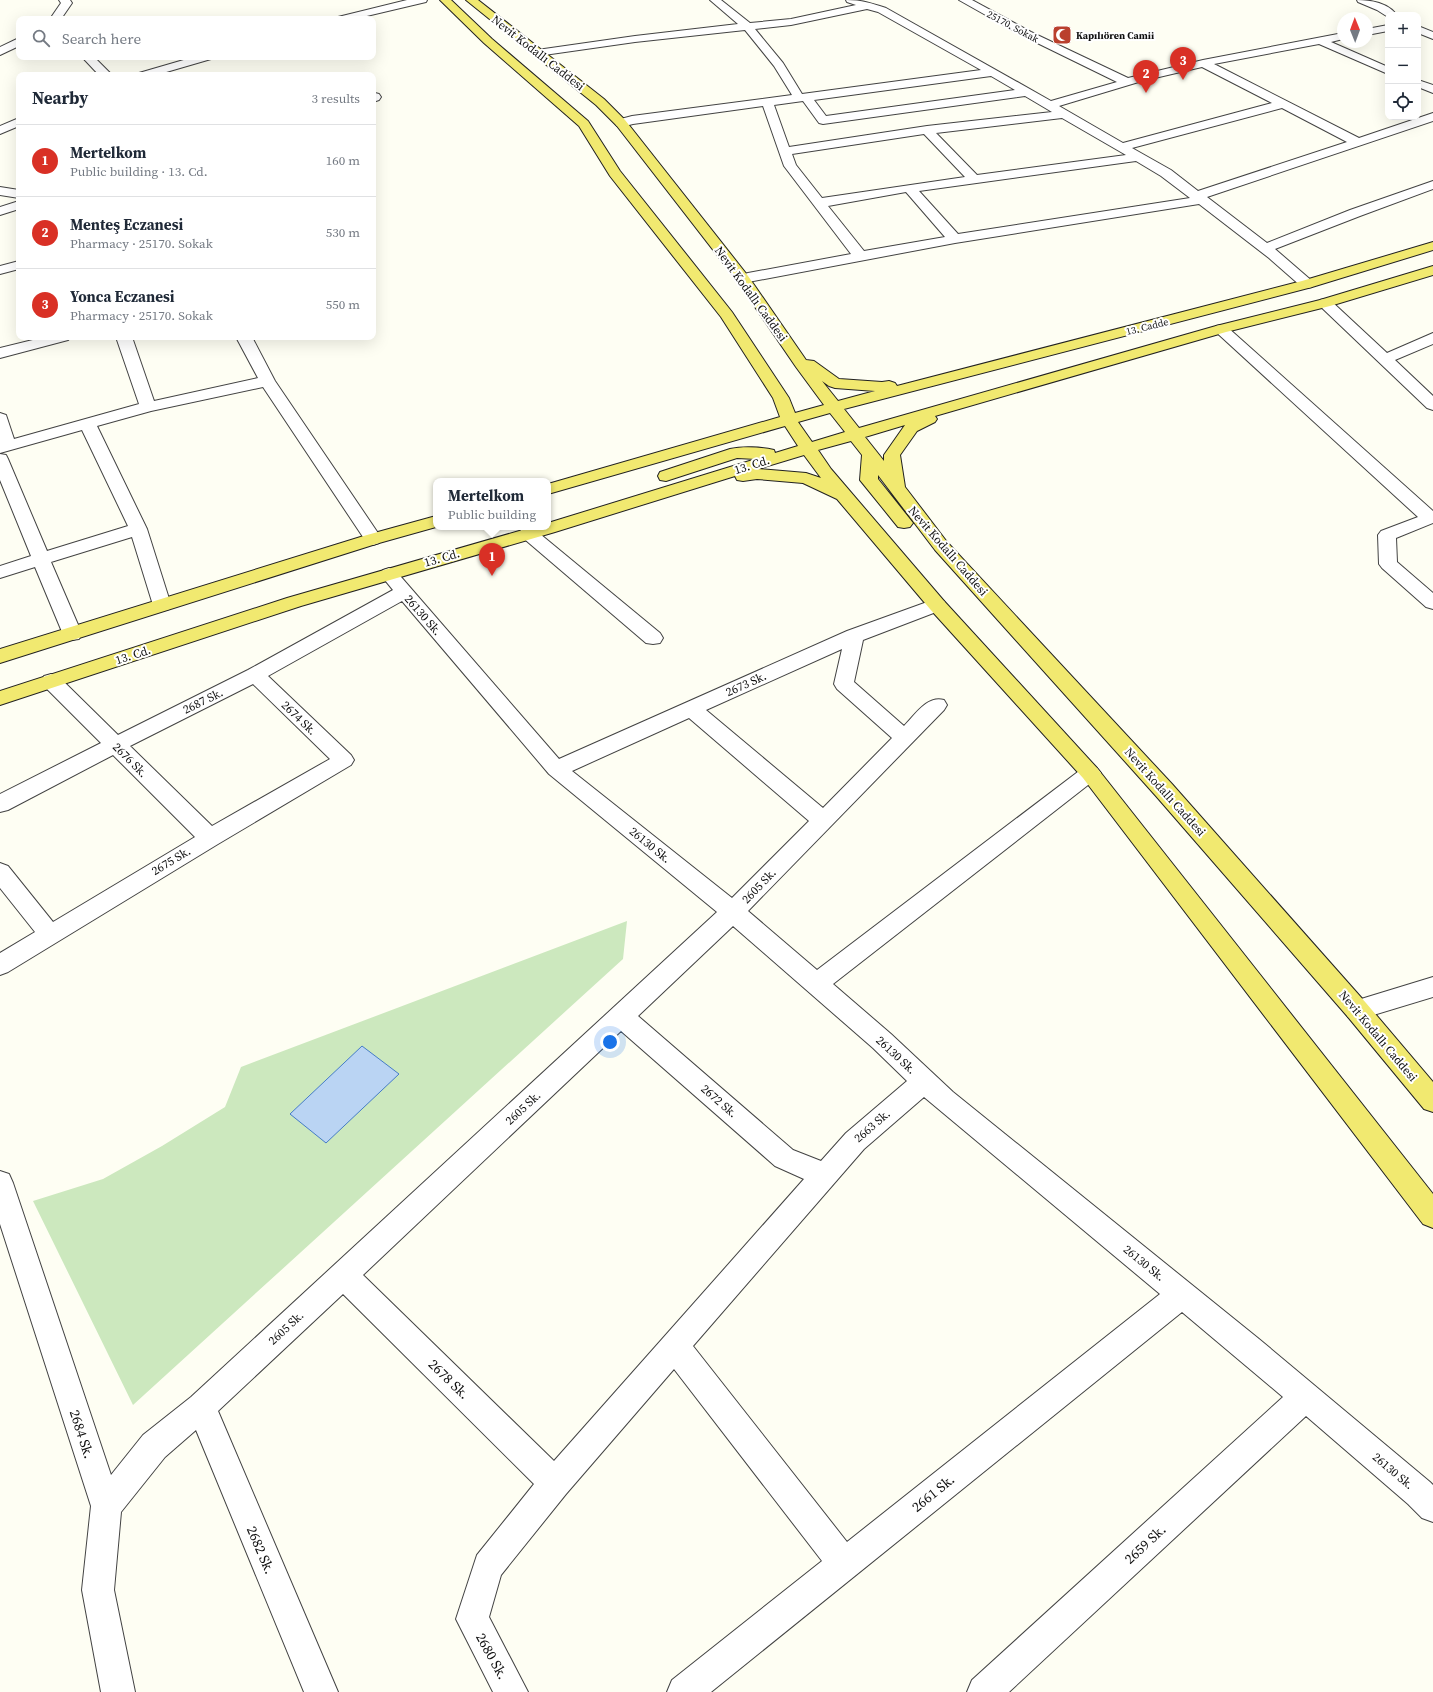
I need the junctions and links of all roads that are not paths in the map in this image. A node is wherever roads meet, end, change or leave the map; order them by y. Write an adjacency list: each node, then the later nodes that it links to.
1 (64, 0): 13 (street)
2 (371, 0): 11 (street)
3 (422, 0): 11 (street)
4 (445, 0): 86 (main road, Nevit Kodallı Caddesi)
5 (471, 0): 24 (main road, Nevit Kodallı Caddesi)
6 (715, 0): 15 (street)
7 (851, 0): 10 (street)
8 (964, 0): 32 (street, 25170. Sokak)
9 (1368, 1): 12 (street)
10 (868, 6): 15 (street); 31 (street)
11 (378, 9): 14 (street)
12 (1387, 12)
13 (57, 16)
14 (353, 16)
15 (747, 26): 24 (street); 36 (street)
16 (1385, 29): 18 (street)
17 (1421, 30): 19 (street)
18 (1373, 31)
19 (1433, 36)
20 (1337, 37): 21 (street)
21 (1321, 41): 27 (street); 28 (street)
22 (16, 43): 23 (street)
23 (0, 52)
24 (537, 53): 43 (main road, Nevit Kodallı Caddesi)
25 (91, 60): 29 (street)
26 (196, 60): 30 (street)
27 (1203, 63): 32 (street); 38 (street)
28 (1385, 70)
29 (103, 72)
30 (154, 72)
31 (993, 72): 35 (street); 36 (street)
32 (1127, 82): 39 (street)
33 (1420, 84): 34 (street)
34 (1433, 89)
35 (1027, 92): 36 (street); 39 (street)
36 (802, 98): 37 (street)
37 (768, 103): 43 (street); 48 (street)
38 (1282, 104): 46 (street); 47 (street)
39 (1049, 105): 40 (street)
40 (1064, 114): 45 (street); 47 (street)
41 (1433, 117): 46 (street)
42 (16, 123): 44 (street)
43 (621, 123): 66 (main road, Nevit Kodallı Caddesi)
44 (0, 130)
45 (927, 130): 48 (street); 50 (street)
46 (1358, 142): 55 (street)
47 (1121, 147): 49 (street)
48 (785, 151): 56 (street)
49 (1138, 157): 50 (street); 55 (street)
50 (974, 179): 52 (street)
51 (1433, 185): 61 (street)
52 (908, 188): 56 (street); 59 (street)
53 (0, 191): 54 (street)
54 (16, 194)
55 (1199, 198): 59 (street); 61 (street)
56 (819, 203): 62 (street)
57 (16, 206): 58 (street)
58 (0, 211)
59 (955, 239): 62 (street)
60 (1433, 246): 67 (main road, 13. Cadde)
61 (1266, 248): 67 (street)
62 (862, 257): 66 (street)
63 (16, 266): 64 (street)
64 (0, 270)
65 (1433, 270): 68 (main road, 13. Cadde)
66 (743, 279): 75 (main road, Nevit Kodallı Caddesi)
67 (1307, 284): 77 (main road, 13. Cadde)
68 (1325, 303): 69 (main road, 13. Cadde); 76 (street)
69 (1221, 330): 84 (main road, 13. Cadde); 99 (street)
70 (1433, 338): 76 (street)
71 (51, 340): 74 (street)
72 (125, 340): 82 (street)
73 (246, 340): 78 (street)
74 (0, 353)
75 (794, 354): 79 (main road); 83 (main road, Nevit Kodallı Caddesi)
76 (1385, 359): 81 (street)
77 (987, 367): 79 (main road, 13. Cadde); 80 (main road)
78 (267, 381): 82 (street); 105 (street)
79 (932, 381): 80 (main road, 13. Cadde)
80 (860, 400): 83 (main road)
81 (1433, 405)
82 (148, 407): 87 (street)
83 (833, 407): 86 (main road); 89 (main road, Nevit Kodallı Caddesi)
84 (950, 408): 88 (main road, 13. Cadde); 96 (main road)
85 (0, 418): 91 (street)
86 (790, 420): 90 (main road, Nevit Kodallı Caddesi); 95 (main road)
87 (87, 424): 91 (street); 102 (street)
88 (886, 426): 89 (main road, 13. Cd.)
89 (856, 435): 90 (main road, 13. Cd.); 93 (main road, Nevit Kodallı Caddesi)
90 (808, 448): 92 (main road, 13. Cd.); 97 (main road, Nevit Kodallı Caddesi)
91 (3, 451): 107 (street)
92 (787, 454): 94 (main road, 13. Cd.); 98 (main road)
93 (870, 456): 96 (main road, Nevit Kodallı Caddesi); 106 (main road)
94 (698, 482): 97 (main road); 98 (main road, 13. Cd.)
95 (551, 488)
96 (896, 488): 106 (main road, Nevit Kodallı Caddesi)
97 (847, 498): 113 (main road, Nevit Kodallı Caddesi)
98 (629, 503): 101 (main road, 13. Cd.)
99 (1431, 517): 111 (street)
100 (433, 522): 105 (main road)
101 (551, 526)
102 (138, 529): 107 (street); 112 (street)
103 (538, 530): 104 (main road, 13. Cd.)
104 (528, 533): 109 (main road, 13. Cd.); 116 (street)
105 (373, 539): 112 (main road)
106 (938, 542): 137 (main road, Nevit Kodallı Caddesi)
107 (41, 560): 108 (street); 114 (street)
108 (0, 572)
109 (388, 574): 110 (street, 26130 Sk.); 119 (main road, 13. Cd.)
110 (404, 592): 118 (street, 2687 Sk.); 126 (street, 26130 Sk.)
111 (1433, 603)
112 (162, 605): 114 (main road)
113 (937, 605): 115 (street, 2673 Sk.); 127 (main road, Nevit Kodallı Caddesi)
114 (72, 634): 117 (main road)
115 (854, 636): 122 (street, 2673 Sk.); 123 (street)
116 (652, 638)
117 (0, 656)
118 (255, 675): 124 (street, 2687 Sk.); 125 (street, 2674 Sk.)
119 (51, 682): 120 (main road, 13. Cd.); 124 (street, 2676 Sk.)
120 (0, 698)
121 (936, 705): 123 (street, 2605 Sk.)
122 (692, 708): 126 (street, 2673 Sk.); 129 (street)
123 (904, 738): 129 (street, 2605 Sk.)
124 (115, 745): 128 (street, 2687 Sk.); 130 (street, 2676 Sk.)
125 (344, 760): 130 (street, 2675 Sk.)
126 (556, 769): 132 (street, 26130 Sk.)
127 (1090, 773): 135 (street); 143 (main road, Nevit Kodallı Caddesi)
128 (0, 804)
129 (823, 820): 132 (street, 2605 Sk.)
130 (210, 838): 133 (street, 2675 Sk.)
131 (0, 872): 133 (street)
132 (733, 912): 135 (street, 26130 Sk.); 138 (street, 2605 Sk.)
133 (50, 935): 134 (street, 2675 Sk.)
134 (0, 964)
135 (816, 984): 139 (street, 26130 Sk.)
136 (1433, 987): 137 (street)
137 (1357, 1010): 140 (main road, Nevit Kodallı Caddesi)
138 (621, 1016): 141 (street, 2672 Sk.); 144 (street, 2605 Sk.)
139 (924, 1081): 141 (street, 2663 Sk.); 145 (street, 26130 Sk.)
140 (1433, 1101)
141 (824, 1175): 146 (street, 2663 Sk.)
142 (0, 1183): 150 (street, 2684 Sk.)
143 (1433, 1215)
144 (343, 1275): 148 (street, 2605 Sk.); 149 (street, 2678 Sk.)
145 (1182, 1294): 147 (street, 26130 Sk.); 152 (street, 2661 Sk.)
146 (675, 1346): 149 (street, 2663 Sk.); 152 (street)
147 (1305, 1397): 151 (street, 26130 Sk.); 158 (street, 2659 Sk.)
148 (201, 1408): 150 (street, 2605 Sk.); 155 (street, 2682 Sk.)
149 (555, 1483): 153 (street, 2663 Sk.)
150 (106, 1506): 154 (street, 2684 Sk.)
151 (1433, 1506)
152 (844, 1564): 157 (street, 2661 Sk.)
153 (472, 1619): 156 (street, 2680 Sk.)
154 (115, 1690)
155 (321, 1692)
156 (511, 1692)
157 (684, 1692)
158 (984, 1692)

